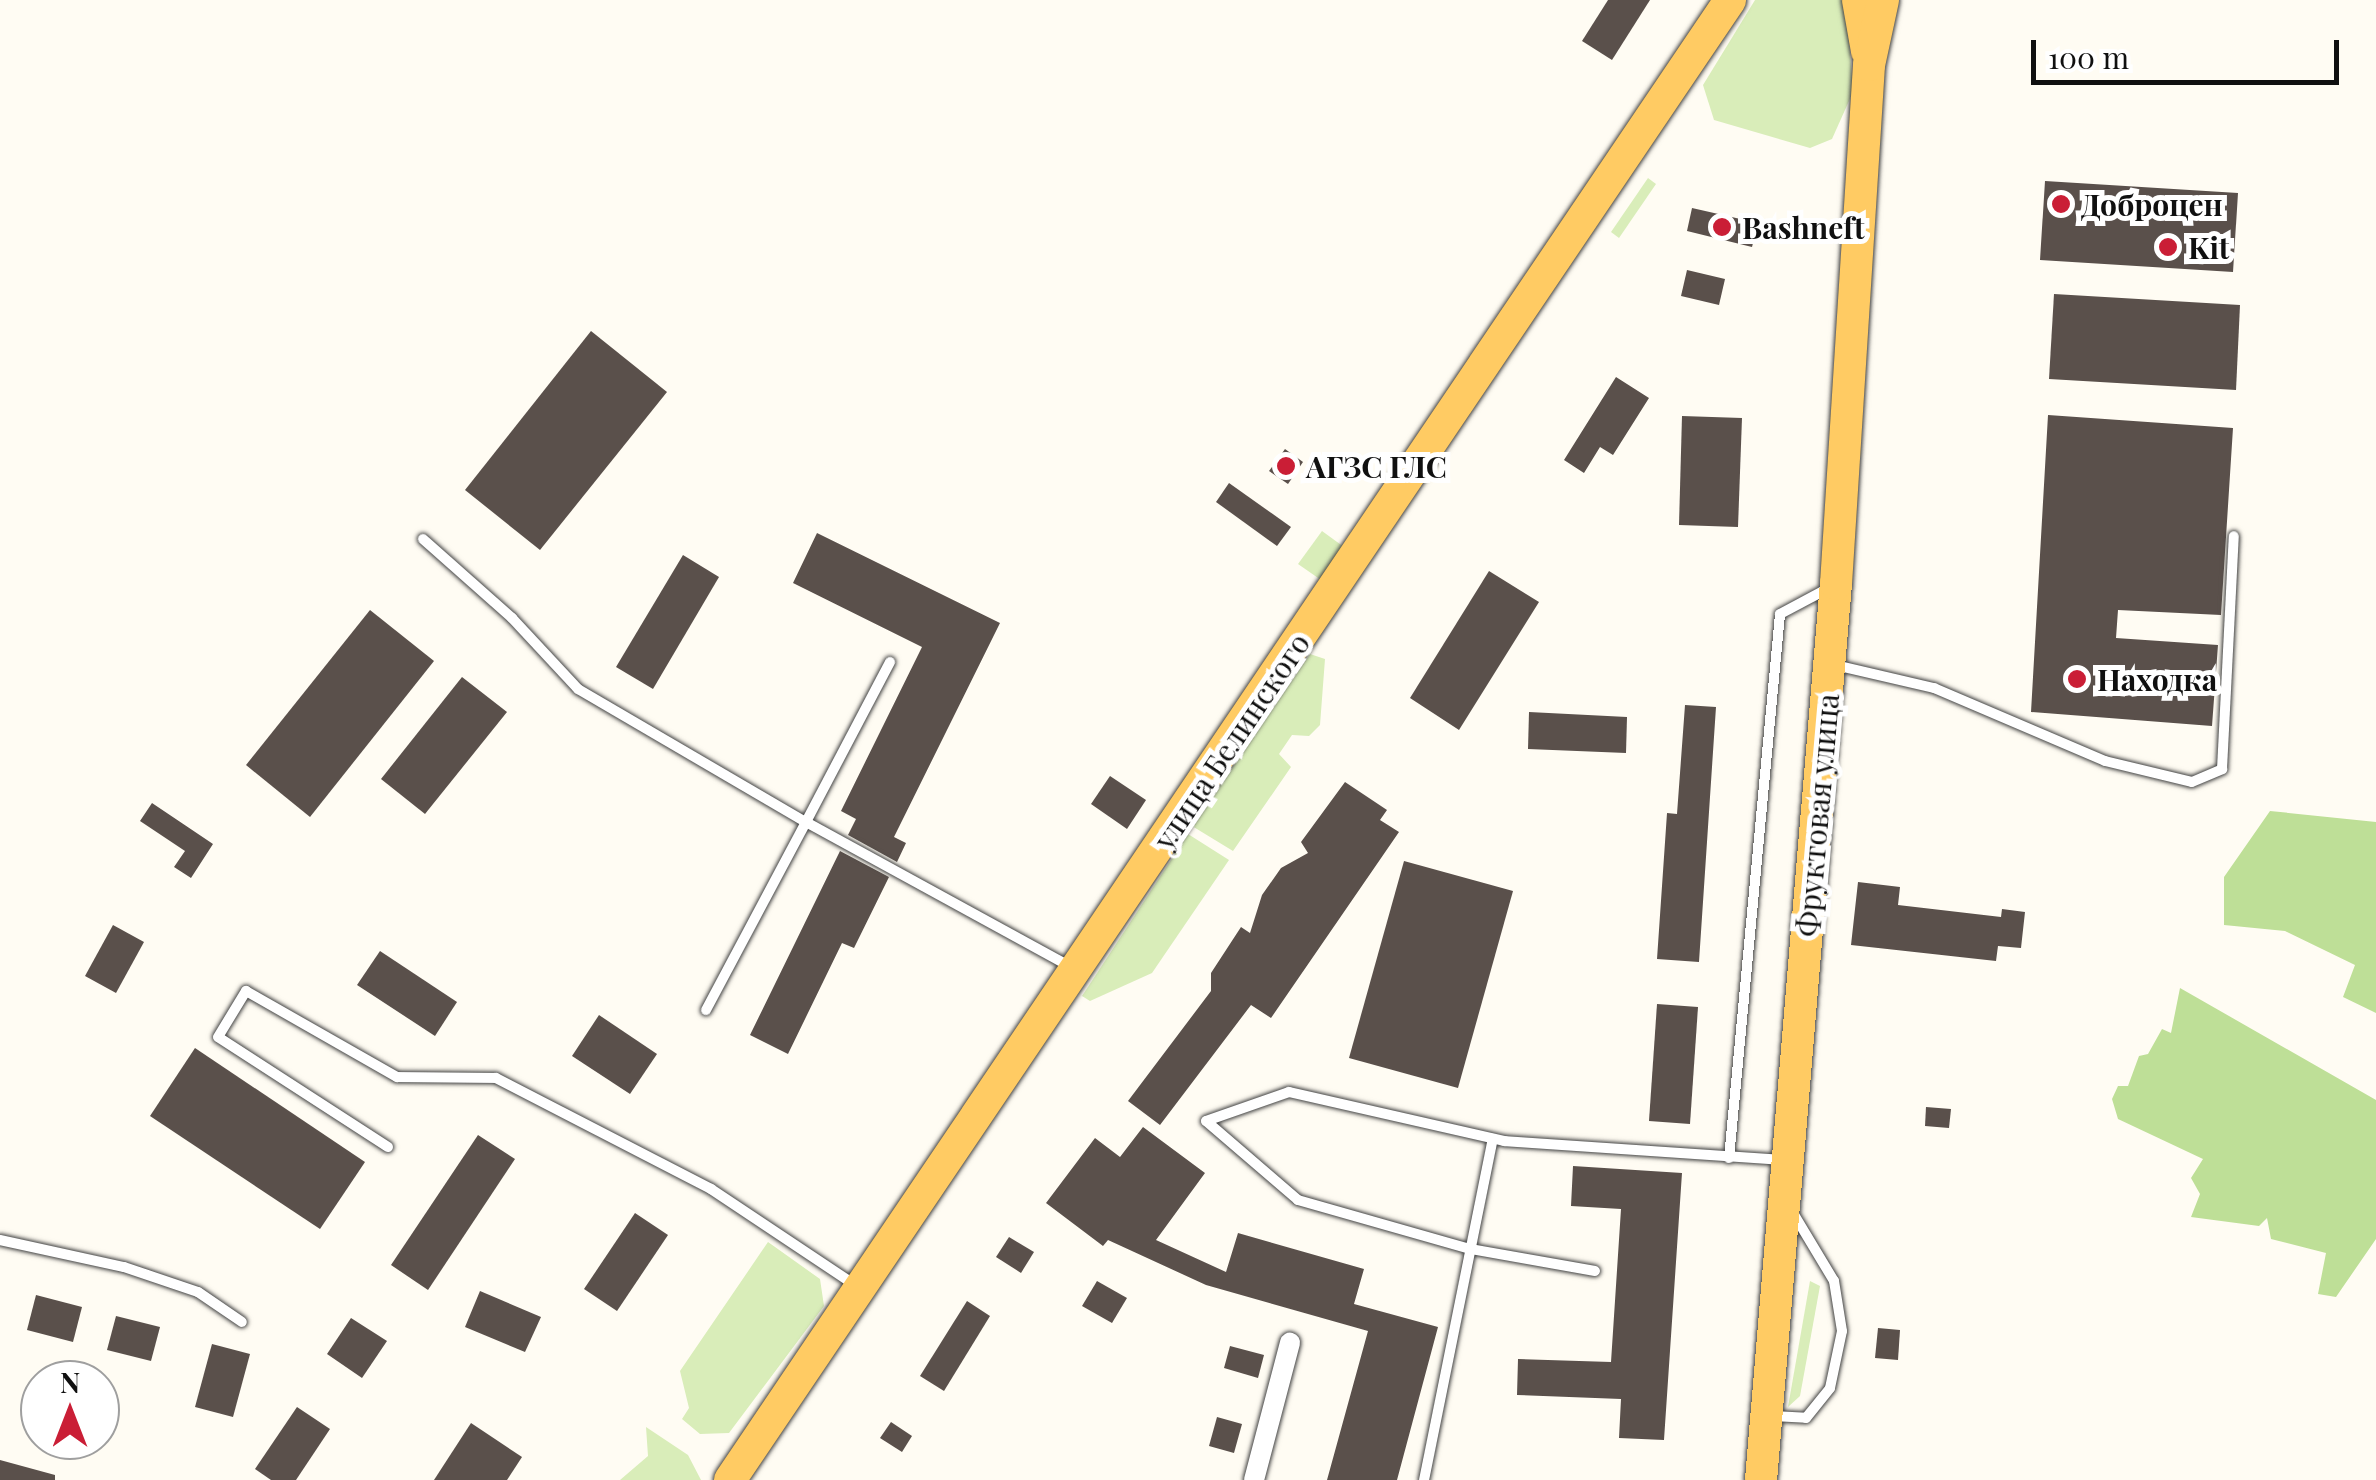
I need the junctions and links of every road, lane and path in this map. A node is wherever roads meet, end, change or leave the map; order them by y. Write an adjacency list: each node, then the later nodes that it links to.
1 (1730, 0): 11 (main road, улица Белинского)
2 (1858, 0): 4 (main road)
3 (1883, 0): 4 (main road)
4 (1869, 65): 7 (main road, Фруктовая улица)
5 (2234, 536): 9 (lane)
6 (423, 539): 10 (lane)
7 (1836, 584): 9 (main road, Фруктовая улица); 15 (lane)
8 (890, 662): 10 (lane)
9 (1829, 665): 16 (main road, Фруктовая улица)
10 (806, 822): 11 (lane); 12 (lane)
11 (1076, 970): 21 (main road, улица Белинского)
12 (706, 1010)
13 (1493, 1138): 15 (lane); 19 (lane); 19 (lane)
14 (388, 1148): 21 (lane)
15 (1729, 1158): 16 (lane)
16 (1788, 1160): 17 (main road, Фруктовая улица)
17 (1785, 1200): 24 (main road, Фруктовая улица); 24 (lane)
18 (0, 1240): 22 (lane)
19 (1470, 1249): 20 (lane); 27 (lane)
20 (1596, 1271)
21 (860, 1288): 25 (main road, улица Белинского)
22 (242, 1322)
23 (1290, 1344): 26 (street)
24 (1767, 1416): 28 (main road, Фруктовая улица)
25 (730, 1480)
26 (1254, 1480)
27 (1424, 1480)
28 (1761, 1480)

